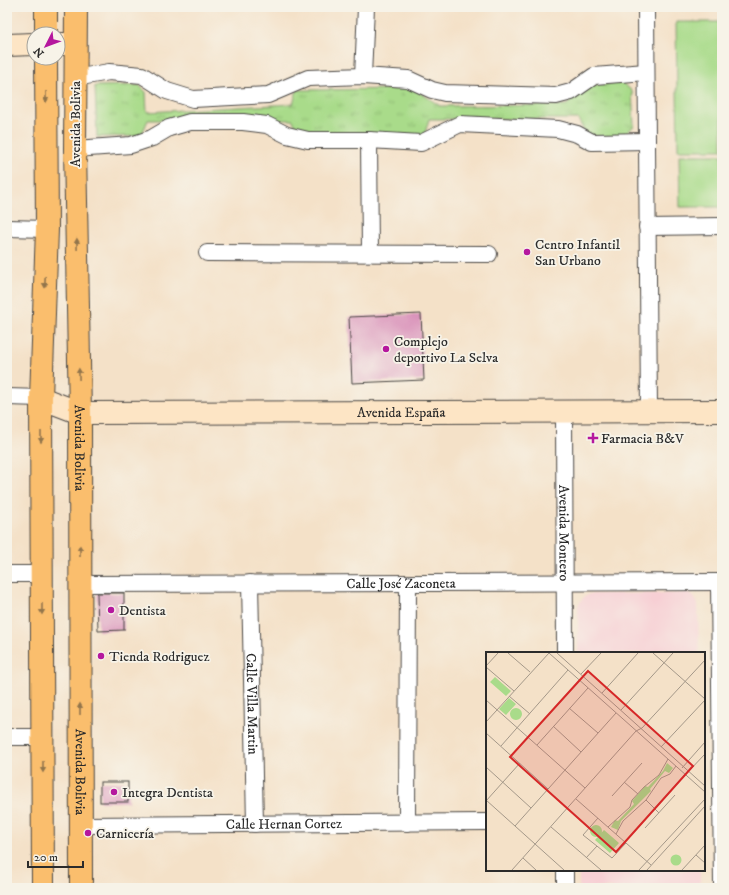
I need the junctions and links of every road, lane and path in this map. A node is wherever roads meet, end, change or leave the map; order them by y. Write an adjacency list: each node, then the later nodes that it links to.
1 (46, 7): 5 (main road)
2 (76, 7): 7 (main road, Avenida Bolivia)
3 (366, 7): 11 (street)
4 (646, 7): 10 (street)
5 (46, 26)
6 (26, 44): 8 (street)
7 (67, 44): 12 (main road, Avenida Bolivia)
8 (7, 45)
9 (46, 66): 19 (main road, Avenida Bolivia, one-way to 19)
10 (646, 72): 11 (street); 14 (street)
11 (363, 76): 12 (street)
12 (75, 78): 15 (main road, Avenida Bolivia)
13 (369, 140): 14 (street); 15 (street); 21 (street)
14 (647, 141): 17 (street)
15 (75, 149): 28 (main road, Avenida Bolivia, one-way to 15)
16 (722, 226): 17 (street)
17 (647, 227): 25 (street)
18 (7, 228): 19 (street)
19 (47, 229): 24 (main road, Avenida Bolivia, one-way to 24)
20 (206, 253): 21 (street)
21 (370, 253): 22 (street)
22 (489, 254)
23 (7, 397): 24 (street)
24 (41, 398): 28 (street); 30 (main road, Avenida Bolivia, one-way to 30)
25 (649, 411): 26 (street, Avenida España); 27 (street, Avenida España)
26 (722, 411)
27 (564, 412): 28 (street, Avenida España); 31 (street, Avenida Montero)
28 (80, 413): 35 (main road, Avenida Bolivia, one-way to 28)
29 (7, 574): 30 (street)
30 (42, 574): 37 (main road, Avenida Bolivia, one-way to 37)
31 (565, 582): 32 (street, Calle José Zaconeta); 34 (street, Calle José Zaconeta); 36 (street, Avenida Montero)
32 (721, 582): 41 (street)
33 (250, 583): 34 (street, Calle José Zaconeta); 35 (street, Calle José Zaconeta); 42 (street, Calle Villa Martin)
34 (408, 583): 40 (street)
35 (80, 584): 43 (main road, Avenida Bolivia, one-way to 35)
36 (565, 652)
37 (43, 736): 38 (street); 45 (main road, Avenida Bolivia, one-way to 45)
38 (7, 737)
39 (486, 822): 40 (street, Calle Hernan Cortez)
40 (407, 823): 42 (street, Calle Hernan Cortez)
41 (722, 823): 48 (street)
42 (255, 824): 43 (street, Calle Hernan Cortez)
43 (81, 825): 46 (main road, Avenida Bolivia)
44 (565, 871): 47 (street)
45 (43, 888)
46 (81, 888)
47 (565, 888)
48 (722, 888)

